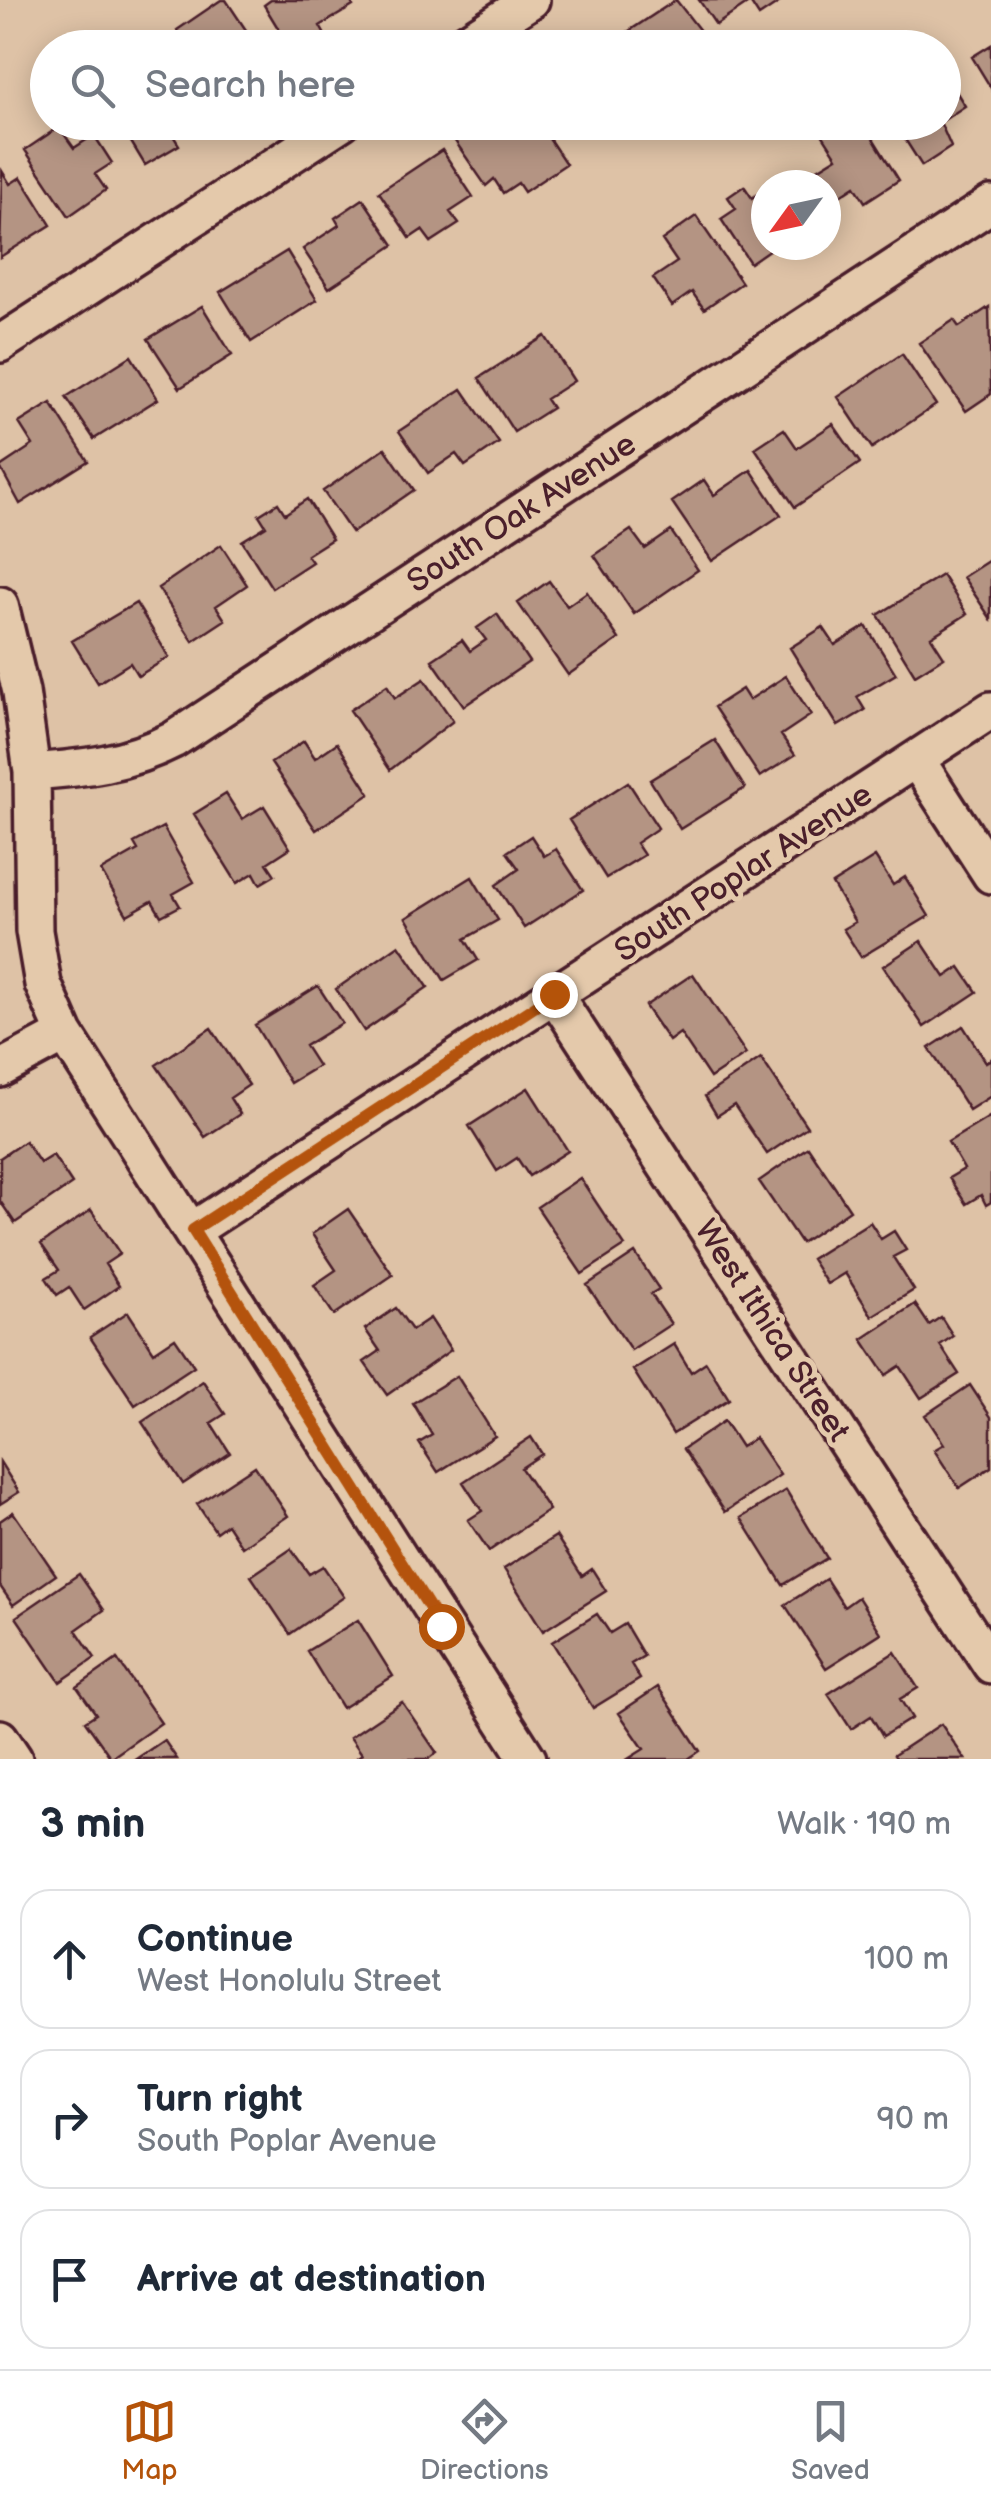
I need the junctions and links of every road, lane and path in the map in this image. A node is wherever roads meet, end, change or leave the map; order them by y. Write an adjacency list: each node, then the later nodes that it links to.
1 (531, 0): 2 (street)
2 (485, 30)
3 (314, 140): 5 (street)
4 (991, 204): 9 (street, South Oak Avenue)
5 (0, 344)
6 (0, 605): 9 (street)
7 (991, 710): 8 (street, South Poplar Avenue)
8 (916, 759): 10 (street); 11 (street, South Poplar Avenue)
9 (32, 772): 12 (street)
10 (991, 875)
11 (554, 994): 14 (street, South Poplar Avenue); 15 (street, West Ithica Street)
12 (65, 1034): 13 (street); 14 (street)
13 (0, 1068)
14 (193, 1230): 18 (street)
15 (991, 1664)
16 (0, 1738): 17 (street)
17 (14, 1759)
18 (528, 1759)

